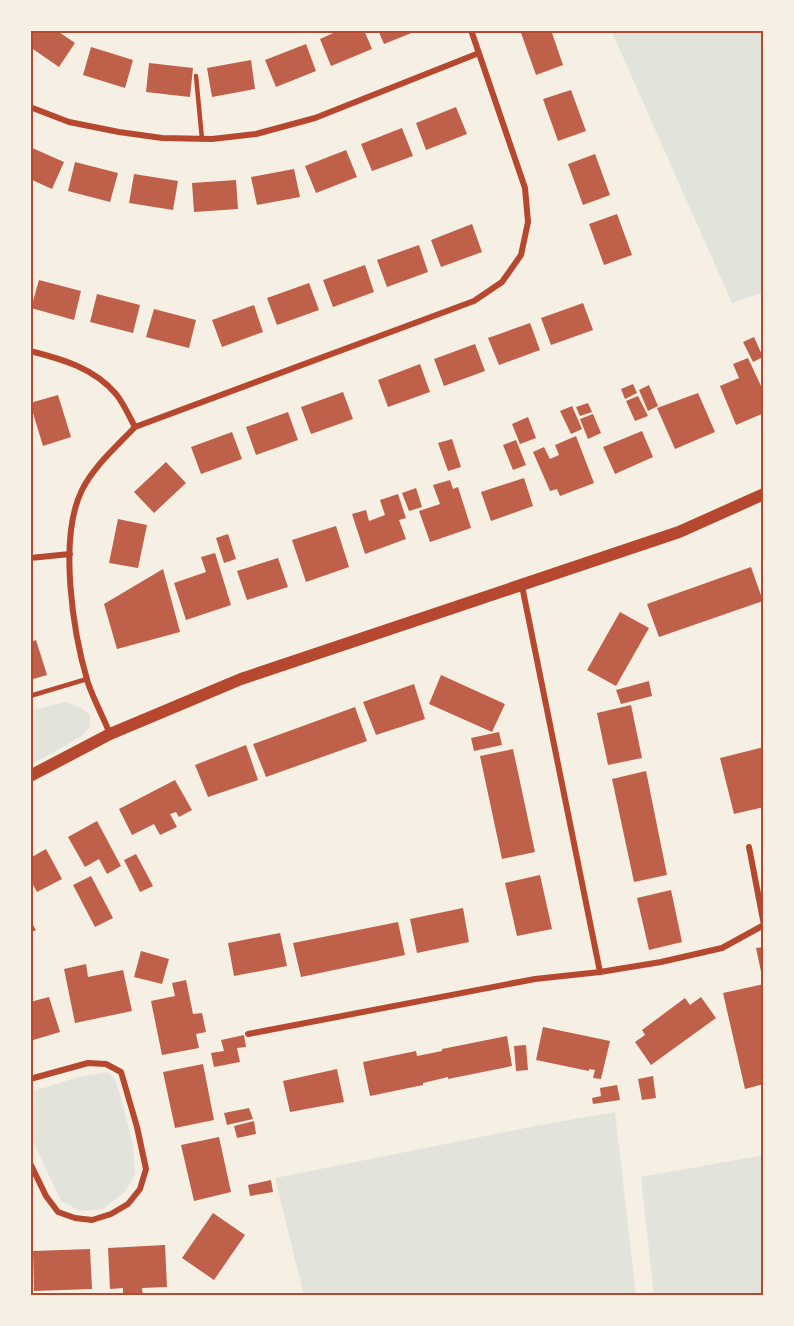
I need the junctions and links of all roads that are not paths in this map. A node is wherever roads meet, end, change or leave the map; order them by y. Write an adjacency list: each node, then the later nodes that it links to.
1 (471, 30): 2 (street)
2 (479, 53): 5 (street); 7 (street)
3 (196, 76): 5 (lane)
4 (30, 107): 5 (street)
5 (202, 139)
6 (30, 351): 7 (street)
7 (135, 427): 9 (street)
8 (764, 494): 11 (main road)
9 (70, 554): 10 (street); 12 (street)
10 (30, 558)
11 (522, 586): 14 (main road); 17 (street)
12 (87, 679): 13 (lane); 14 (street)
13 (30, 696)
14 (110, 734): 15 (main road)
15 (30, 776)
16 (749, 847): 17 (street)
17 (600, 972): 18 (street)
18 (248, 1034)
19 (30, 1079): 20 (street)
20 (30, 1163)

